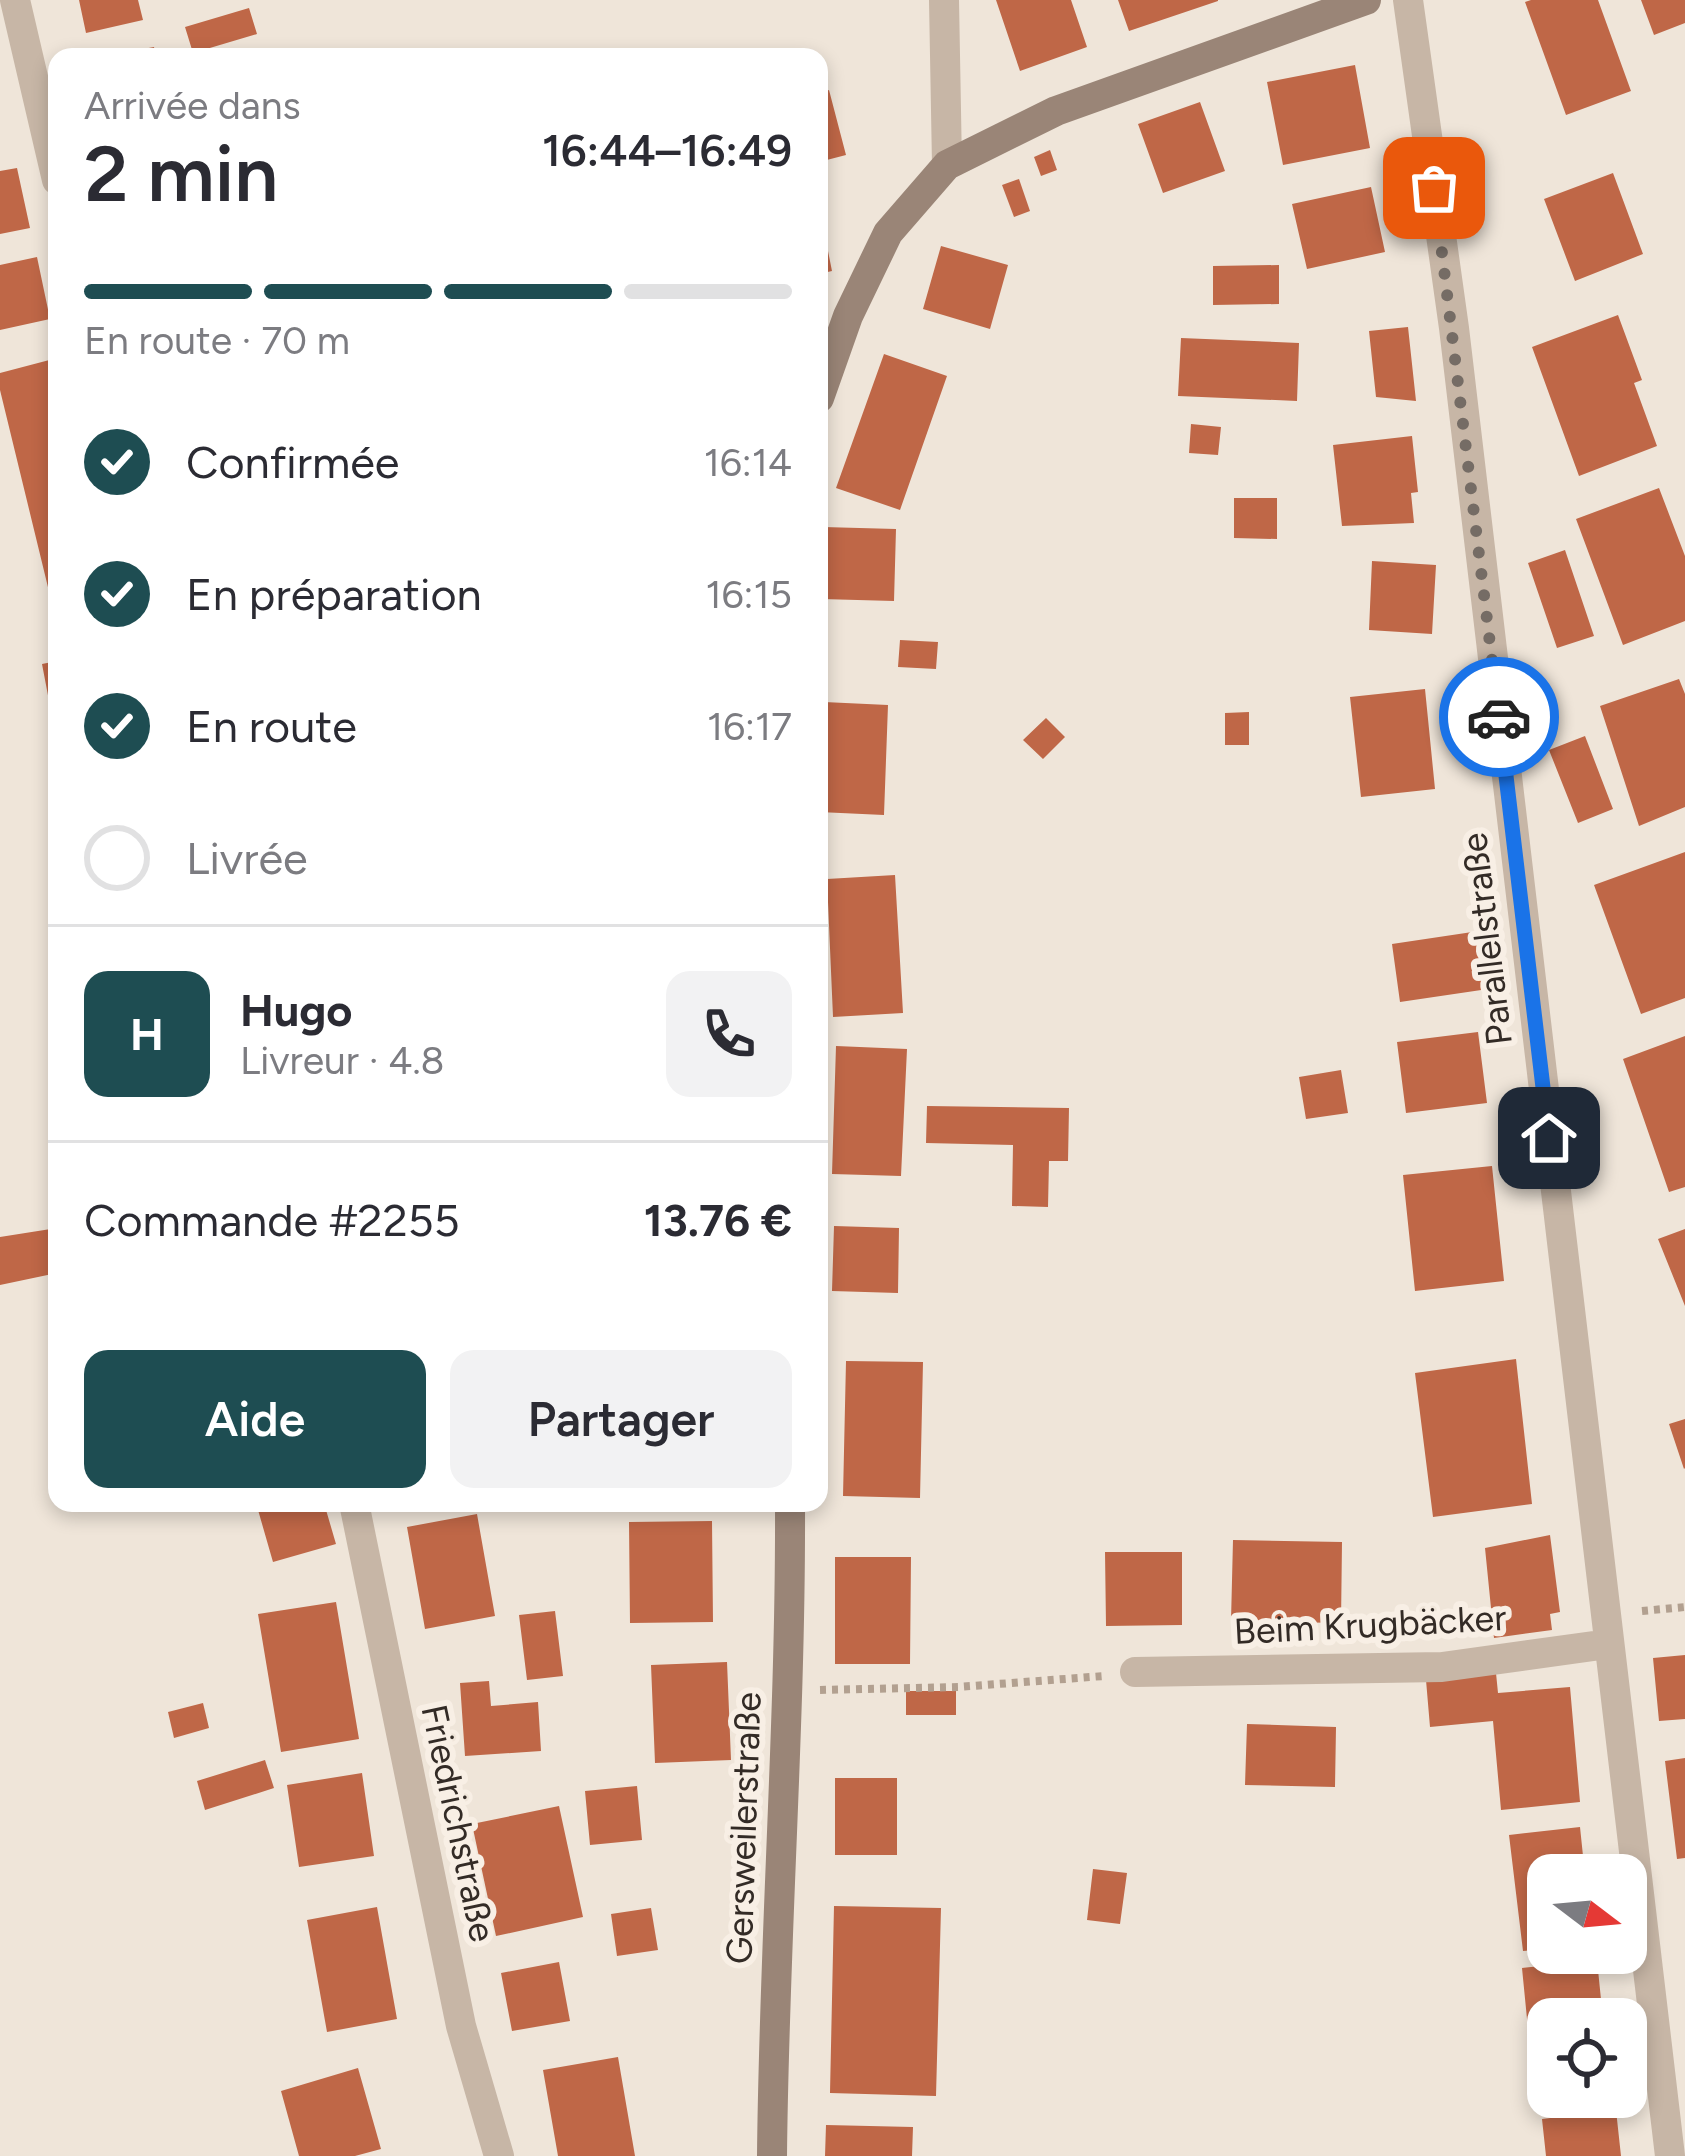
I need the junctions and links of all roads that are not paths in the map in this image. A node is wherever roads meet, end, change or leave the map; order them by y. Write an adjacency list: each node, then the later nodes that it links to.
1 (15, 0): 5 (street)
2 (944, 0): 6 (street)
3 (1366, 0): 6 (street)
4 (1408, 0): 10 (street, Parallelstraße)
5 (48, 141)
6 (947, 165): 7 (street)
7 (828, 373)
8 (356, 1512): 12 (street, Friedrichstraße)
9 (778, 1512): 13 (street, Gersweilerstraße)
10 (1608, 1644): 11 (street, Beim Krugbäcker); 14 (street, Parallelstraße)
11 (1135, 1672)
12 (499, 2156)
13 (772, 2156)
14 (1670, 2156)

